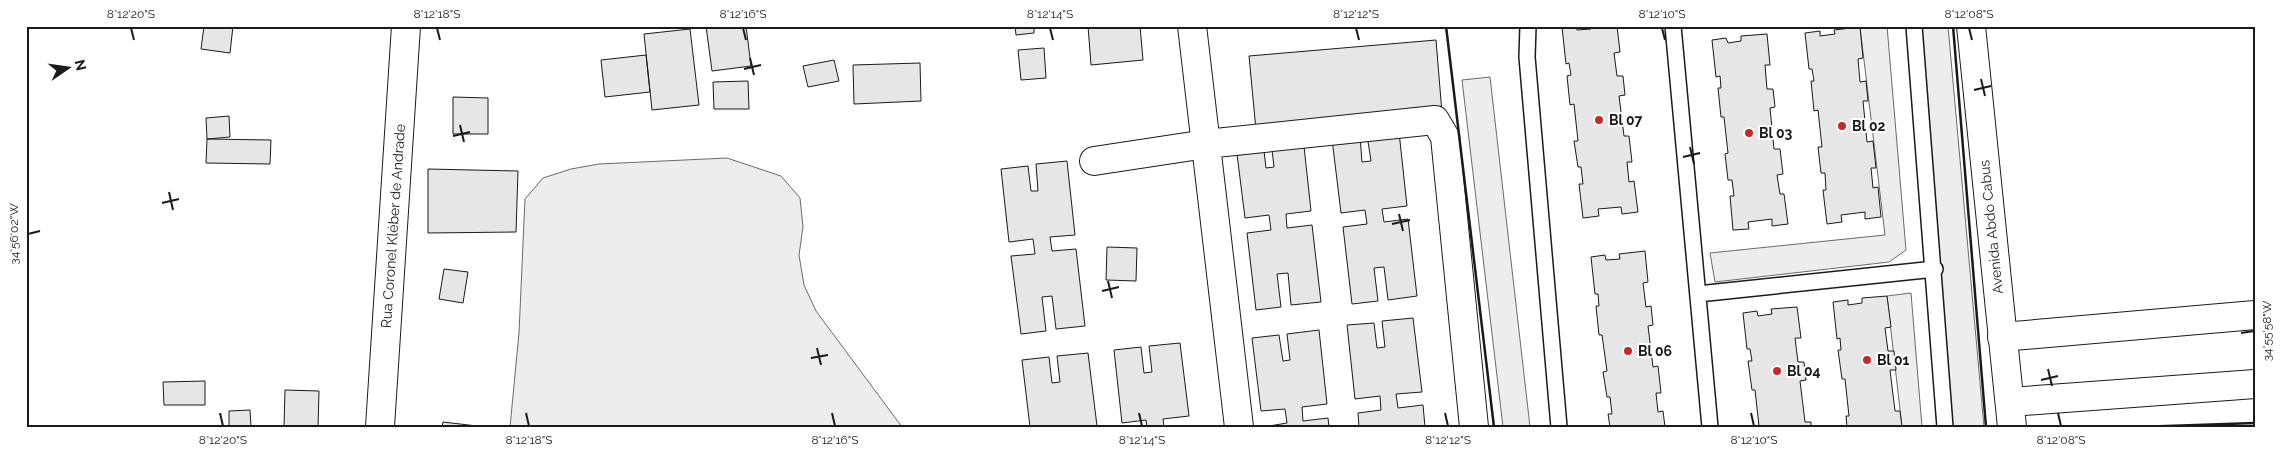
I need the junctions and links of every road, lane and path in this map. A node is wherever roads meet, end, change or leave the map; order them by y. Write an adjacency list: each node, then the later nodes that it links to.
1 (406, 26): 15 (street, Rua Coronel Kléber de Andrade)
2 (1192, 26): 7 (street)
3 (1528, 26): 18 (lane)
4 (1673, 26): 10 (lane)
5 (1914, 26): 9 (lane)
6 (1971, 26): 12 (street, Avenida Abdo Cabus)
7 (1206, 144): 8 (street); 16 (street); 17 (street)
8 (1094, 161)
9 (1935, 269): 10 (lane); 20 (lane)
10 (1698, 294): 19 (lane)
11 (2255, 315): 12 (street)
12 (2002, 337): 14 (street, Avenida Abdo Cabus)
13 (2255, 384): 14 (street)
14 (2011, 414)
15 (380, 427)
16 (1239, 427)
17 (1474, 427)
18 (1559, 427)
19 (1710, 427)
20 (1945, 427)

